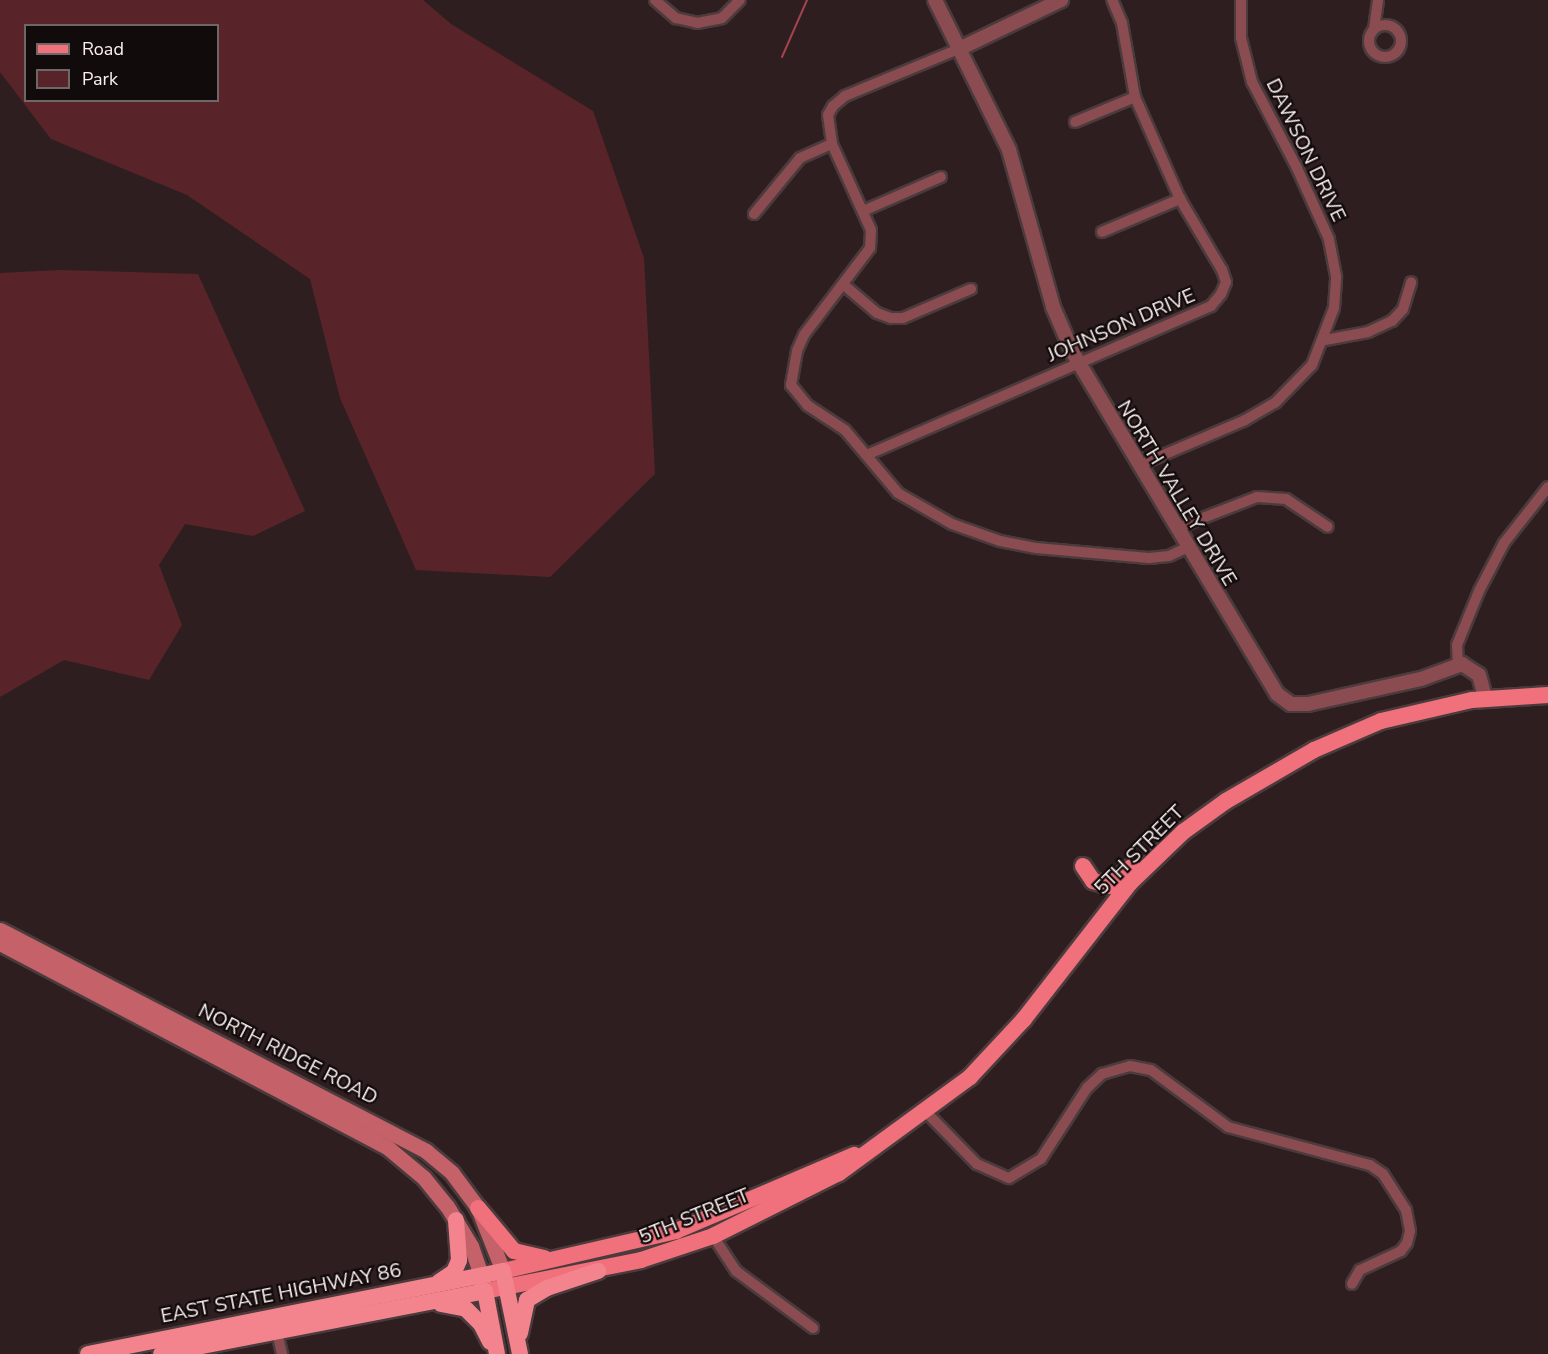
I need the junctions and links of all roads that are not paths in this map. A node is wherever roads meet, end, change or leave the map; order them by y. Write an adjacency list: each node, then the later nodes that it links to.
1 (655, 0): 2 (street)
2 (740, 0)
3 (935, 0): 9 (street, NORTH VALLEY DRIVE)
4 (1061, 0): 9 (street)
5 (1112, 0): 10 (street, JOHNSON DRIVE)
6 (1241, 0): 21 (street, DAWSON DRIVE)
7 (1377, 0): 8 (street)
8 (1374, 29)
9 (961, 48): 12 (street); 22 (street, NORTH VALLEY DRIVE)
10 (1135, 97): 11 (street); 14 (street, JOHNSON DRIVE)
11 (1075, 122)
12 (832, 144): 15 (street); 16 (street)
13 (941, 177): 15 (street)
14 (1180, 199): 17 (street); 22 (street, JOHNSON DRIVE)
15 (863, 211): 19 (street)
16 (754, 214)
17 (1102, 232)
18 (1411, 282): 21 (street)
19 (844, 285): 20 (street); 23 (street)
20 (972, 289)
21 (1325, 340): 24 (street, DAWSON DRIVE)
22 (1078, 363): 23 (street, JOHNSON DRIVE); 24 (street, NORTH VALLEY DRIVE)
23 (869, 454): 28 (street)
24 (1142, 464): 27 (street, NORTH VALLEY DRIVE)
25 (1548, 487): 29 (street)
26 (1328, 527): 27 (street)
27 (1177, 528): 28 (street, NORTH VALLEY DRIVE)
28 (1188, 548): 29 (street, NORTH VALLEY DRIVE)
29 (1458, 664): 31 (street)
30 (1548, 695): 31 (main road, 5TH STREET)
31 (1485, 698): 32 (main road, 5TH STREET)
32 (1173, 841): 33 (main road); 36 (main road, 5TH STREET)
33 (1083, 866)
34 (0, 930): 39 (main road, NORTH RIDGE ROAD)
35 (0, 943): 40 (main road, NORTH RIDGE ROAD)
36 (926, 1112): 37 (main road, 5TH STREET); 48 (street)
37 (870, 1150): 38 (main road, 5TH STREET); 42 (main road, 5TH STREET)
38 (813, 1173): 41 (main road, 5TH STREET); 42 (main road)
39 (478, 1208): 43 (main road); 46 (main road, NORTH RIDGE ROAD)
40 (456, 1220): 47 (main road, NORTH RIDGE ROAD); 49 (highway)
41 (700, 1223): 43 (main road, 5TH STREET); 45 (main road)
42 (712, 1236): 44 (main road, 5TH STREET); 50 (street)
43 (560, 1260): 46 (main road, 5TH STREET)
44 (598, 1271): 45 (main road, 5TH STREET); 52 (highway)
45 (578, 1275): 46 (main road, 5TH STREET)
46 (504, 1279): 47 (main road, 5TH STREET); 52 (highway)
47 (483, 1283): 49 (highway, EAST STATE HIGHWAY 86); 56 (highway)
48 (1352, 1284)
49 (419, 1295): 51 (highway, EAST STATE HIGHWAY 86); 53 (highway, EAST STATE HIGHWAY 86); 56 (highway)
50 (813, 1328)
51 (277, 1332): 54 (highway, EAST STATE HIGHWAY 86); 55 (street)
52 (520, 1353)
53 (88, 1354)
54 (160, 1354)
55 (282, 1354)
56 (496, 1354)

